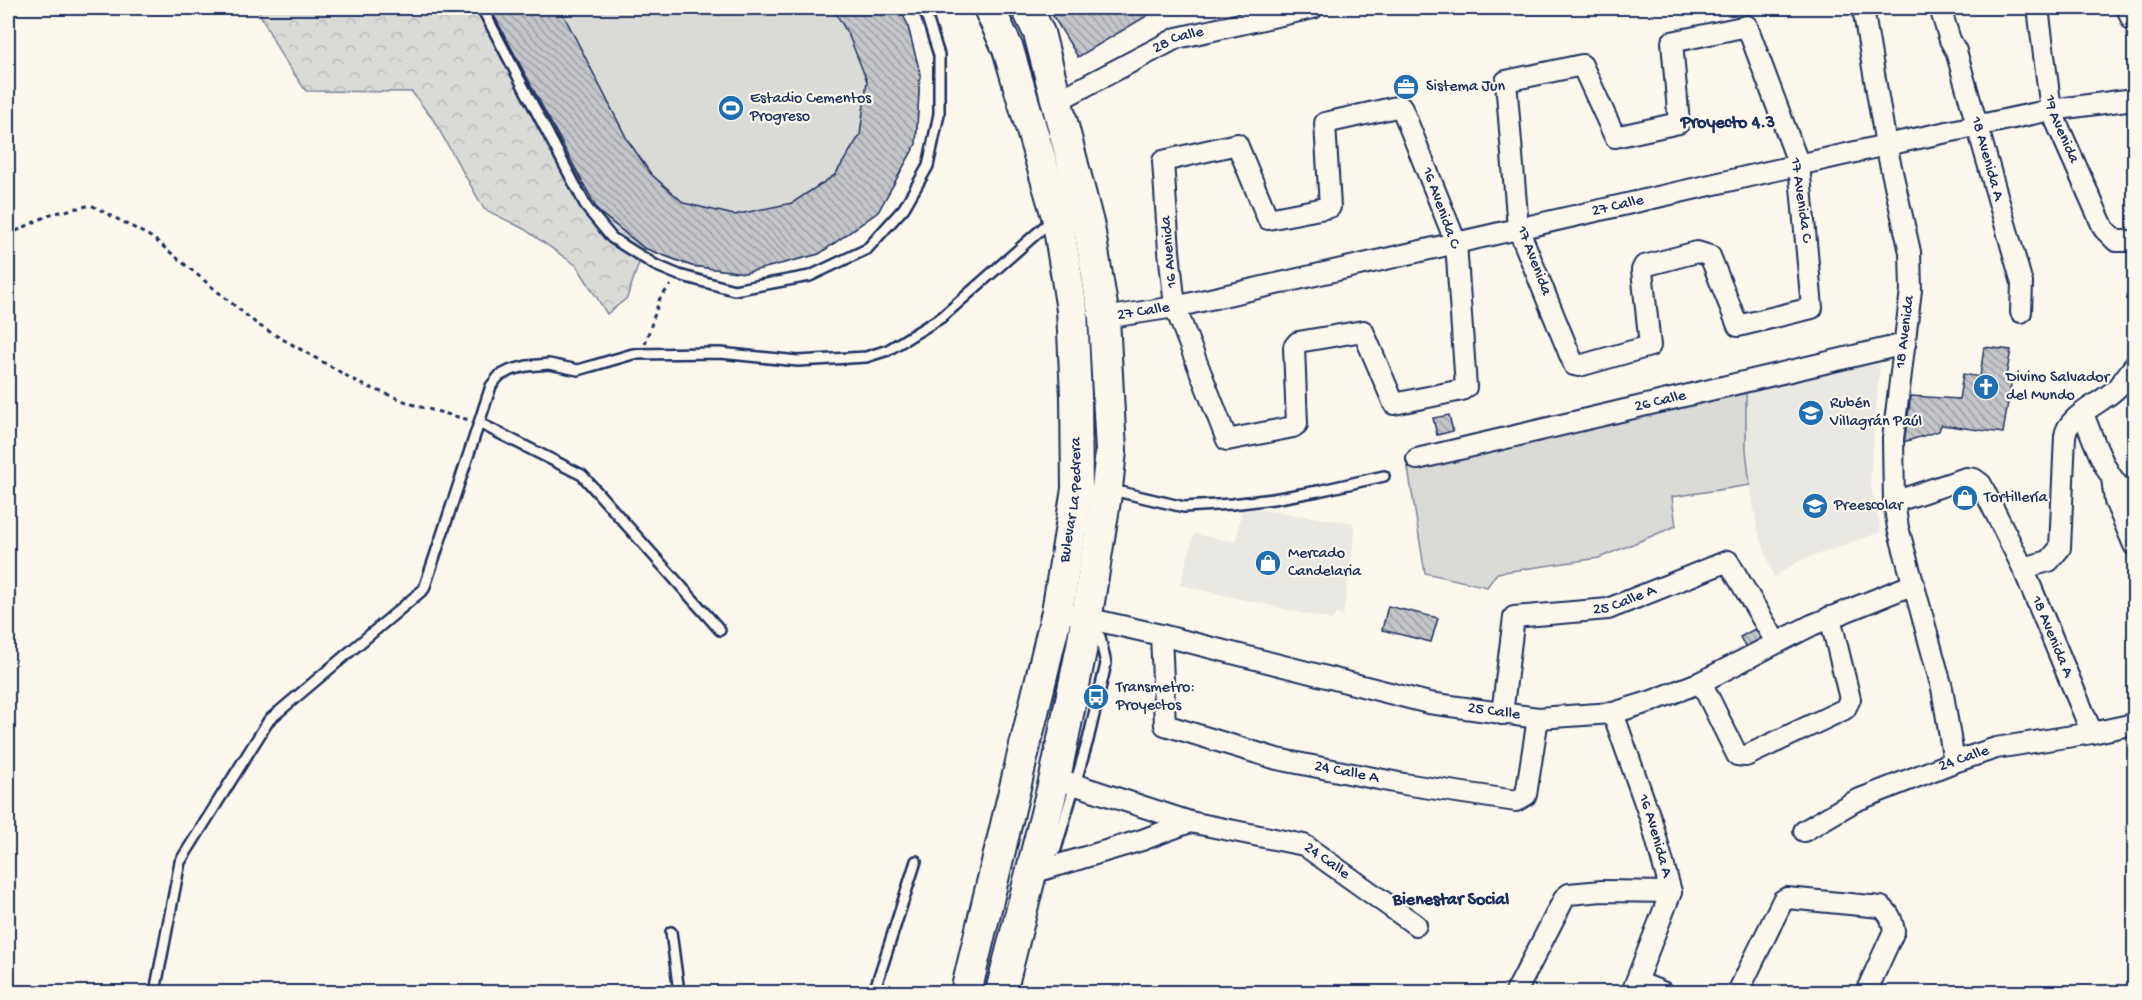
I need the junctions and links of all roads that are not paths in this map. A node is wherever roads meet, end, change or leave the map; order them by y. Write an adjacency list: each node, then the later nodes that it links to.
1 (483, 8): 2 (lane)
2 (924, 8)
3 (989, 8): 16 (main road, Bulevar La Pedrera)
4 (1027, 8): 10 (main road, Bulevar La Pedrera)
5 (1313, 8): 10 (street, 28 Calle)
6 (1863, 8): 14 (street, 18 Avenida)
7 (1940, 8): 12 (street, 18 Avenida A)
8 (2038, 8): 11 (street, 19 Avenida)
9 (2134, 99): 11 (street, 27 Calle)
10 (1057, 101): 23 (main road, Bulevar La Pedrera)
11 (2051, 110): 12 (street, 27 Calle); 19 (street, 19 Avenida)
12 (1978, 125): 14 (street, 27 Calle); 22 (street, 18 Avenida A)
13 (1615, 137): 15 (street, 17 Avenida C); 18 (street, 17 Avenida)
14 (1886, 145): 15 (street, 27 Calle); 24 (street, 18 Avenida)
15 (1799, 165): 18 (street, 27 Calle); 25 (street, 17 Avenida C)
16 (1057, 216): 28 (lane); 39 (main road, Bulevar La Pedrera)
17 (1268, 219): 20 (street, 16 Avenida C); 21 (street, 16 Avenida)
18 (1518, 228): 20 (street, 27 Calle); 25 (street, 17 Avenida)
19 (2125, 241)
20 (1456, 243): 21 (street, 27 Calle); 29 (street, 16 Avenida C)
21 (1175, 307): 23 (street, 27 Calle); 29 (street, 16 Avenida)
22 (2021, 312)
23 (1104, 318): 33 (main road, Bulevar La Pedrera)
24 (1905, 344): 30 (street, 26 Calle); 35 (street, 18 Avenida)
25 (1650, 346)
26 (2134, 366): 27 (street)
27 (2083, 414): 32 (street); 37 (street)
28 (479, 423): 42 (lane); 62 (lane)
29 (1297, 424)
30 (1417, 459)
31 (1384, 476): 33 (lane)
32 (2112, 478): 34 (street); 36 (street)
33 (1107, 488): 41 (main road, Bulevar La Pedrera)
34 (2134, 496)
35 (1894, 501): 37 (street, 18 Avenida A); 38 (street, 18 Avenida)
36 (2134, 545)
37 (2023, 568): 50 (street, 18 Avenida A)
38 (1914, 584): 40 (street, 25 Calle); 51 (street, 18 Avenida)
39 (1057, 612): 41 (street, 25 Calle); 65 (main road, Bulevar La Pedrera)
40 (1830, 616): 44 (street, 25 Calle); 45 (street)
41 (1088, 618): 43 (street, 25 Calle); 52 (main road, Bulevar La Pedrera)
42 (720, 630)
43 (1161, 634): 47 (street, 25 Calle); 48 (street, 24 Calle A)
44 (1776, 642): 45 (street, 25 Calle); 47 (street, 25 Calle A)
45 (1701, 682): 46 (street, 25 Calle)
46 (1613, 713): 48 (street, 25 Calle); 57 (street, 16 Avenida A)
47 (1502, 714): 48 (street, 25 Calle)
48 (1538, 718)
49 (2134, 724): 50 (street, 24 Calle)
50 (2092, 733): 51 (street, 24 Calle)
51 (1954, 762): 54 (street, 24 Calle)
52 (1066, 781): 53 (street, 24 Calle); 56 (main road, Bulevar La Pedrera)
53 (1190, 822): 56 (street); 58 (street, 24 Calle)
54 (1804, 831)
55 (916, 861): 64 (lane)
56 (1032, 873): 66 (main road, Bulevar La Pedrera)
57 (1671, 891): 60 (street, 16 Avenida A); 61 (street)
58 (1416, 926)
59 (671, 932): 63 (lane)
60 (1634, 987): 67 (street)
61 (1516, 992)
62 (155, 993)
63 (679, 993)
64 (874, 993)
65 (966, 993)
66 (1001, 993)
67 (1662, 993)
68 (1738, 993): 69 (street)
69 (1866, 993)

